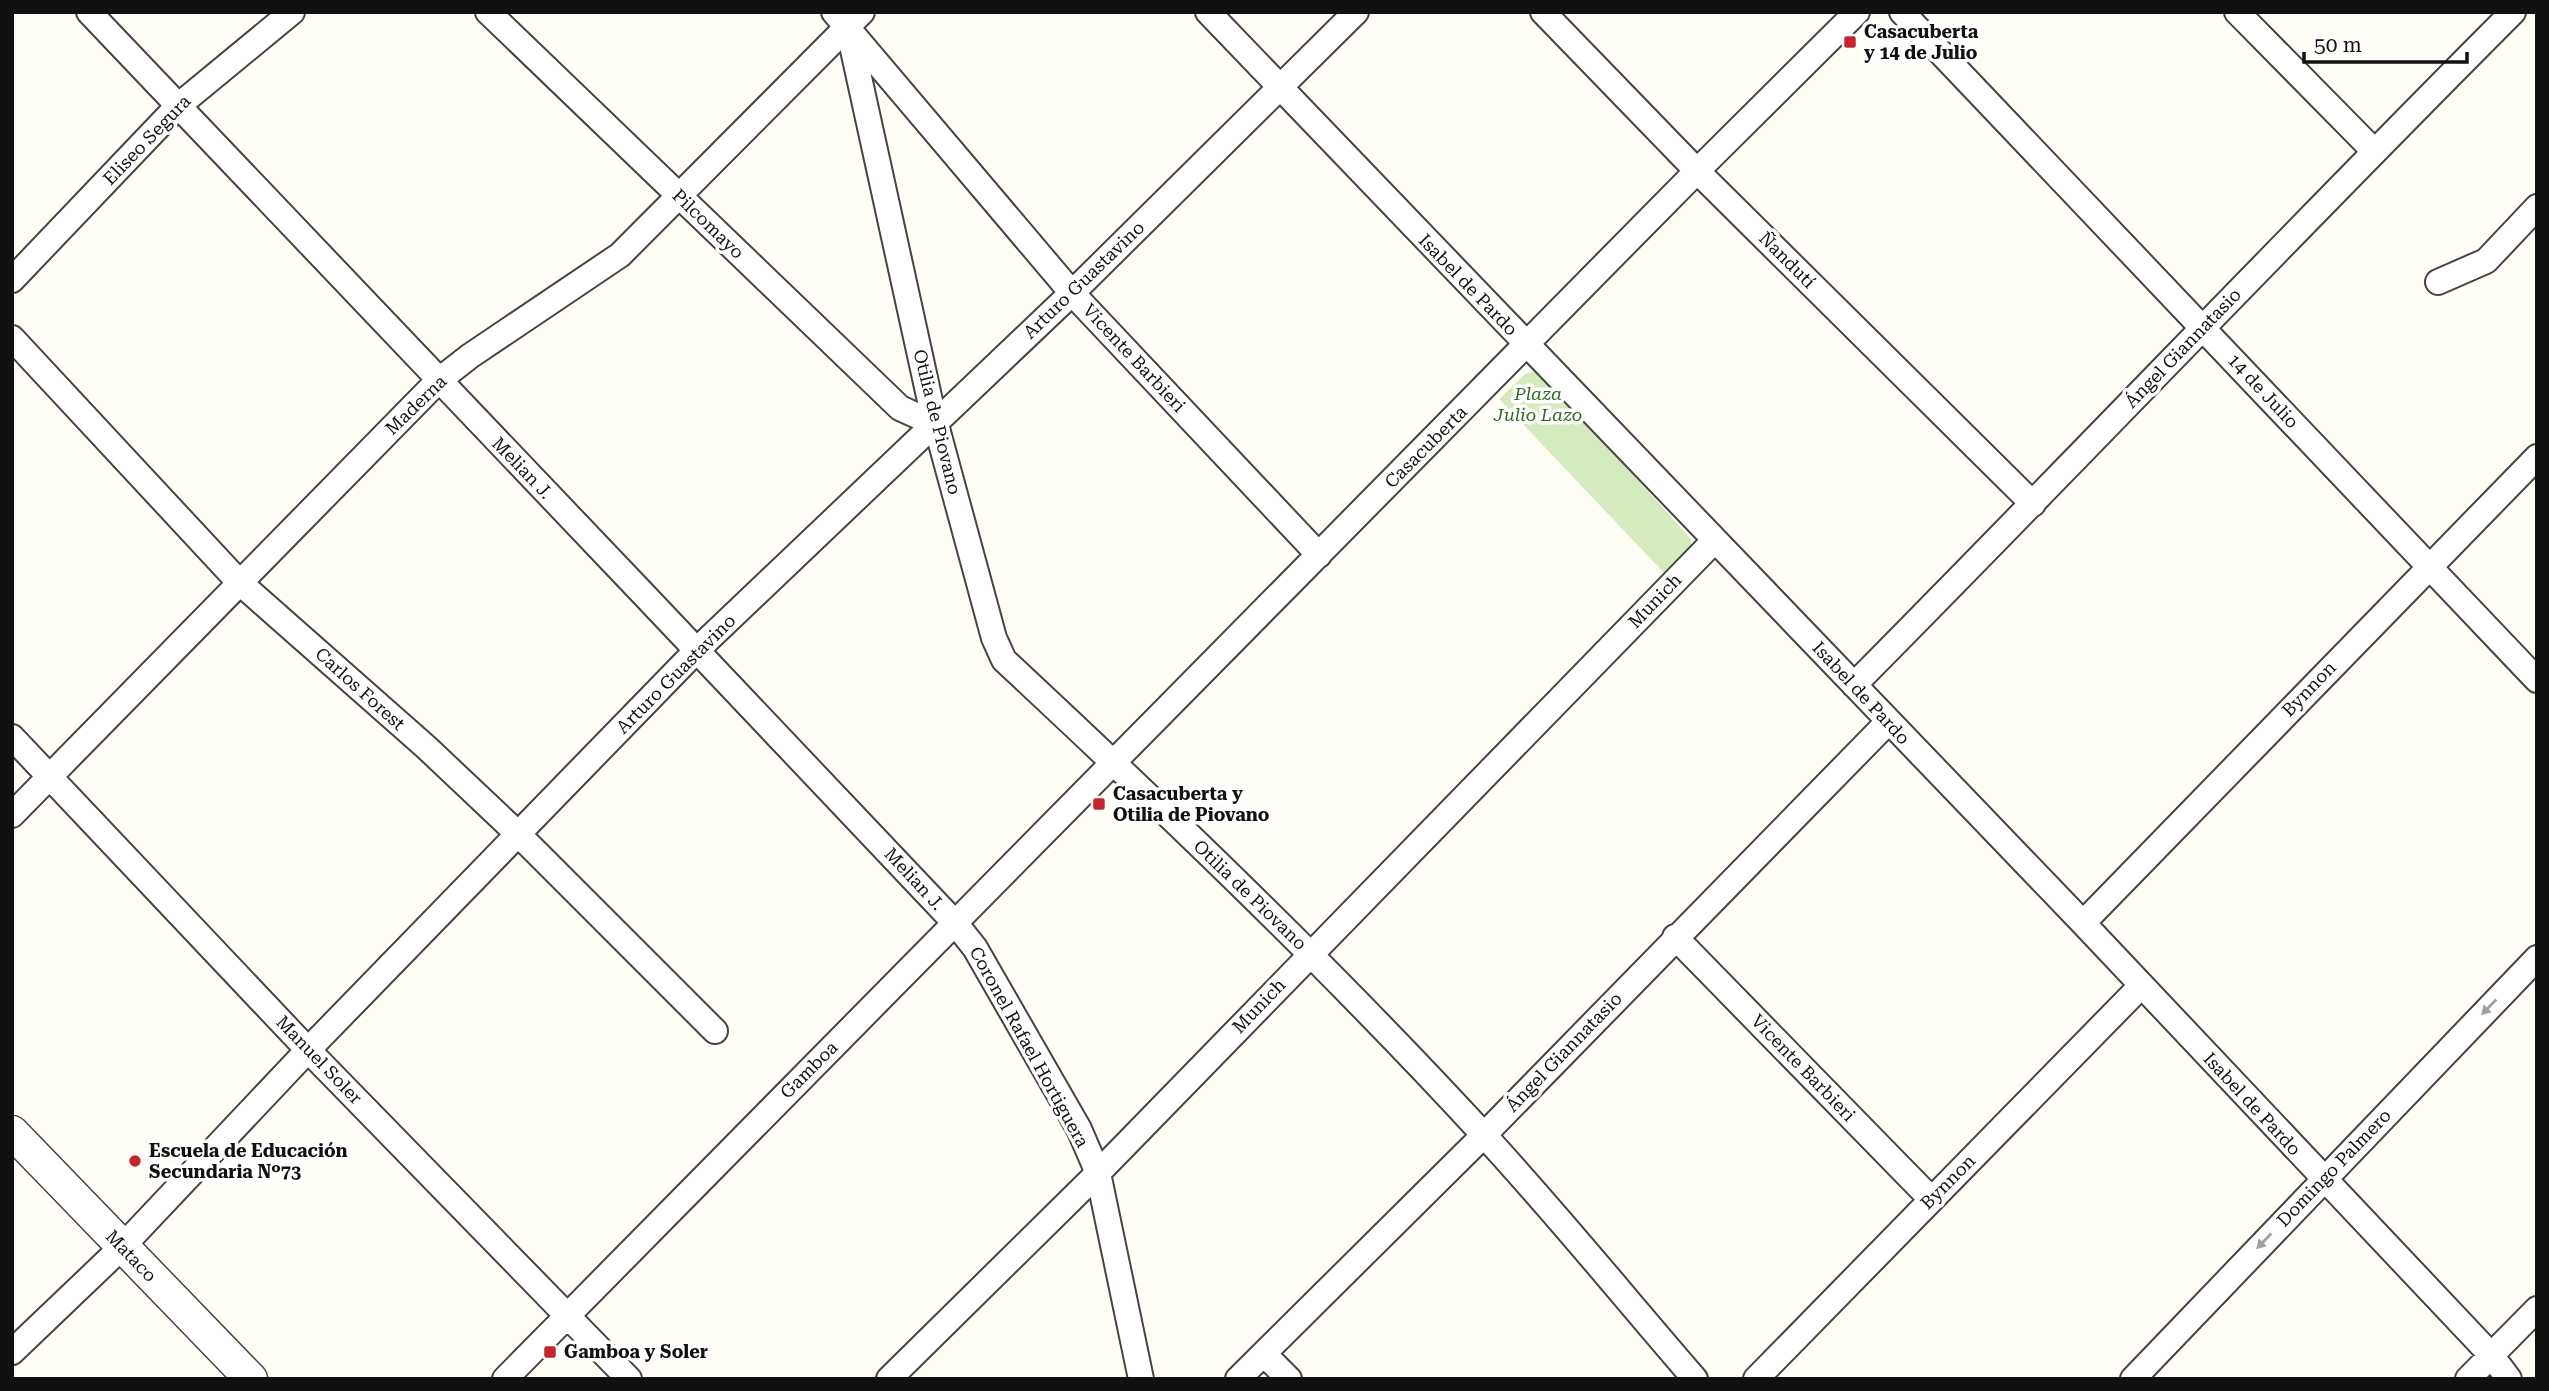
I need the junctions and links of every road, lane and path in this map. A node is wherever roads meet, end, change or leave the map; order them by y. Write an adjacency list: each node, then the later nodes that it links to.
1 (89, 12): 13 (street, Melian J.)
2 (292, 12): 13 (street, Eliseo Segura)
3 (488, 12): 16 (street, Pilcomayo)
4 (1208, 12): 12 (street, Isabel de Pardo)
5 (1356, 12): 12 (street, Arturo Guastavino)
6 (1543, 12): 15 (street, Ñandutí)
7 (1857, 12): 15 (street, Casacuberta)
8 (1902, 12): 21 (street, 14 de Julio)
9 (2236, 12): 14 (street)
10 (2513, 12): 14 (street, Ángel Giannatasio)
11 (848, 17): 16 (street, Maderna); 20 (street, Vicente Barbieri); 25 (street, Otilia de Piovano)
12 (1280, 89): 20 (street, Arturo Guastavino); 23 (street, Isabel de Pardo)
13 (178, 106): 18 (street, Eliseo Segura); 24 (street, Melian J.)
14 (2374, 151): 21 (street, Ángel Giannatasio)
15 (1697, 171): 23 (street, Casacuberta); 27 (street, Ñandutí)
16 (680, 197): 24 (street, Maderna); 25 (street, Pilcomayo)
17 (2537, 207): 19 (street)
18 (12, 280)
19 (2438, 282)
20 (1072, 293): 25 (street, Arturo Guastavino); 29 (street, Vicente Barbieri)
21 (2203, 326): 27 (street, Ángel Giannatasio); 30 (street, 14 de Julio)
22 (12, 338): 31 (street, Carlos Forest)
23 (1526, 346): 28 (street, Isabel de Pardo); 29 (street, Casacuberta)
24 (439, 382): 31 (street, Maderna); 32 (street, Melian J.)
25 (935, 424): 32 (street, Arturo Guastavino); 37 (street, Otilia de Piovano)
26 (2537, 457): 30 (street, Bynnon)
27 (2033, 504): 34 (street, Ángel Giannatasio)
28 (1714, 541): 34 (street, Isabel de Pardo); 44 (street, Munich)
29 (1319, 555): 37 (street, Casacuberta)
30 (2428, 567): 33 (street, 14 de Julio); 41 (street, Bynnon)
31 (239, 582): 38 (street, Maderna); 40 (street, Carlos Forest)
32 (698, 649): 40 (street, Arturo Guastavino); 42 (street, Melian J.)
33 (2537, 680)
34 (1854, 685): 35 (street, Isabel de Pardo)
35 (1888, 722): 41 (street, Isabel de Pardo); 43 (street, Ángel Giannatasio)
36 (12, 737): 38 (street, Manuel Soler)
37 (1114, 763): 42 (street, Gamboa); 44 (street, Otilia de Piovano)
38 (50, 776): 39 (street, Maderna); 48 (street, Manuel Soler)
39 (12, 815)
40 (517, 833): 47 (street, Carlos Forest); 48 (street, Arturo Guastavino)
41 (2083, 923): 46 (street, Isabel de Pardo)
42 (956, 924): 51 (street, Coronel Rafael Hortiguera); 56 (street, Gamboa)
43 (1675, 937): 50 (street, Ángel Giannatasio); 53 (street, Vicente Barbieri)
44 (1311, 954): 50 (street, Otilia de Piovano); 51 (street, Munich)
45 (2537, 958): 52 (street, Domingo Palmero, one-way to 52)
46 (2141, 986): 52 (street, Isabel de Pardo); 53 (street, Bynnon)
47 (715, 1031)
48 (308, 1050): 54 (street, Arturo Guastavino); 56 (street, Manuel Soler)
49 (12, 1132): 54 (street, Mataco)
50 (1484, 1135): 58 (street, Ángel Giannatasio); 67 (street, Otilia de Piovano)
51 (1098, 1172): 63 (street, Munich); 64 (street, Coronel Rafael Hortiguera)
52 (2323, 1179): 59 (street, Isabel de Pardo); 69 (street, Domingo Palmero, one-way to 69)
53 (1930, 1199): 68 (street, Bynnon)
54 (122, 1247): 57 (street, Arturo Guastavino); 60 (street, Mataco)
55 (2537, 1309): 59 (street)
56 (569, 1315): 61 (street, Gamboa); 62 (street, Manuel Soler)
57 (12, 1352)
58 (1264, 1354): 65 (street, Ángel Giannatasio); 66 (street)
59 (2491, 1355): 70 (street); 71 (street, Isabel de Pardo)
60 (251, 1379)
61 (505, 1379)
62 (629, 1379)
63 (889, 1379)
64 (1141, 1379)
65 (1238, 1379)
66 (1289, 1379)
67 (1695, 1379)
68 (1756, 1379)
69 (2133, 1379)
70 (2468, 1379)
71 (2509, 1379)

